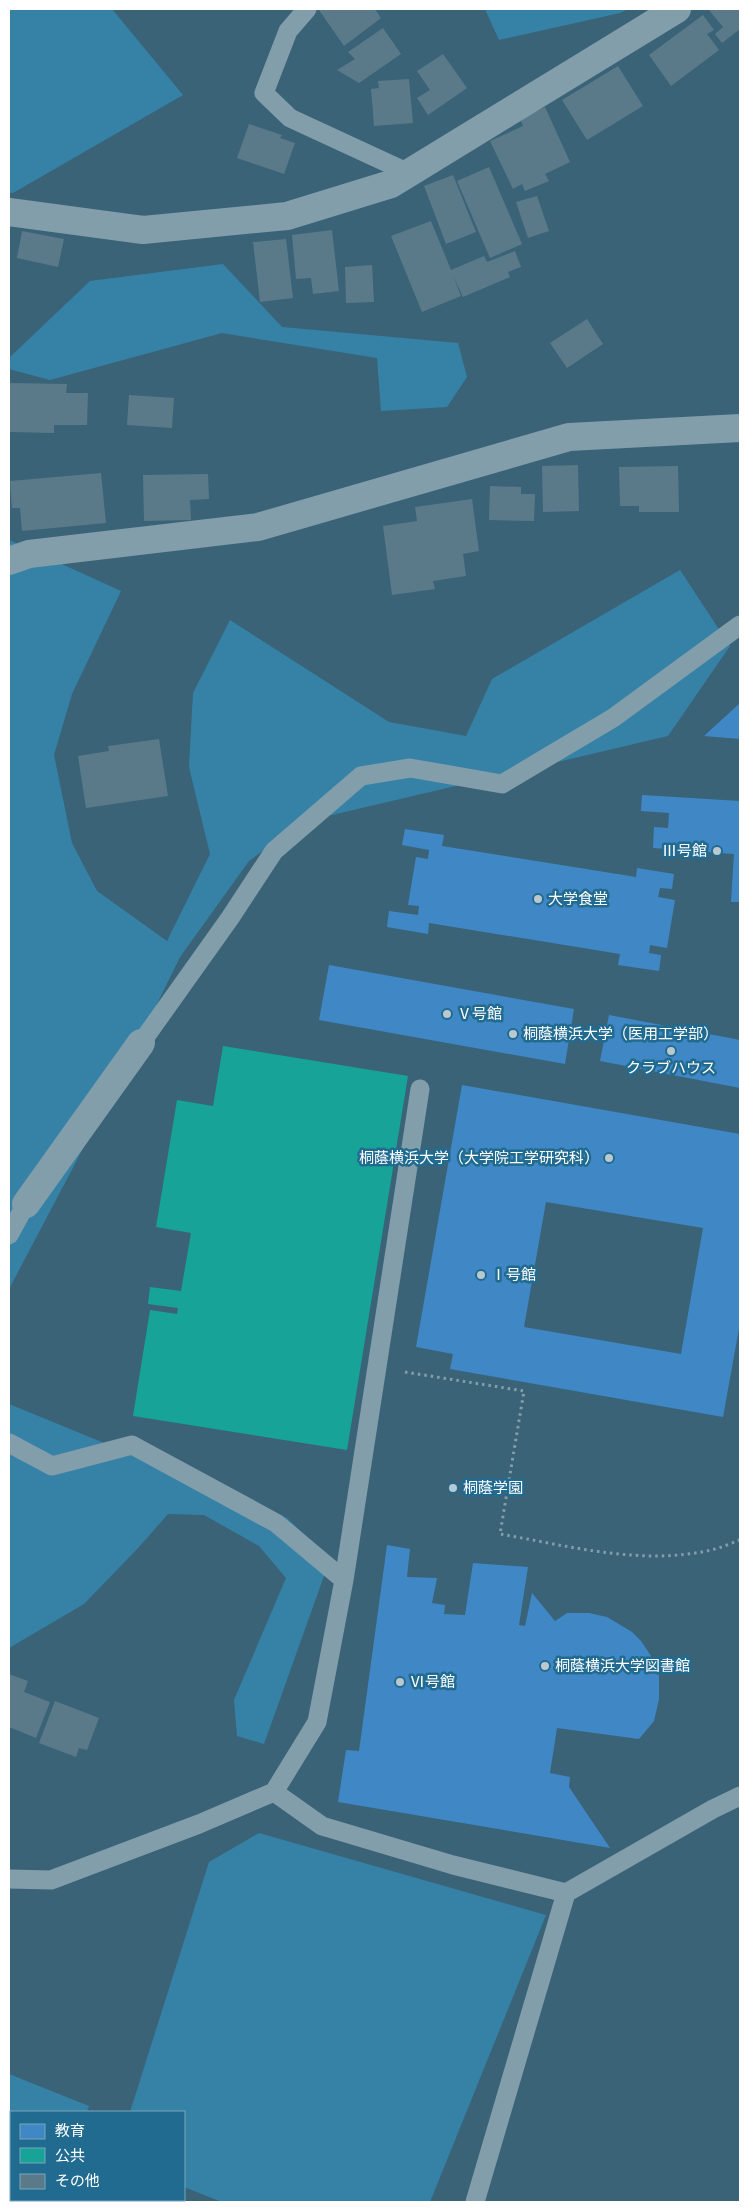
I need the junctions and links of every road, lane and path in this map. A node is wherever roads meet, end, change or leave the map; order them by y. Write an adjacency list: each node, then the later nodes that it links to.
1 (307, 9): 3 (lane)
2 (677, 9): 3 (street)
3 (409, 173): 4 (street)
4 (9, 212)
5 (740, 428): 6 (street)
6 (9, 561)
7 (740, 625): 8 (lane)
8 (141, 1043): 10 (street)
9 (420, 1089): 12 (lane)
10 (26, 1204): 11 (lane)
11 (9, 1234)
12 (377, 1368): 14 (path); 15 (lane)
13 (9, 1443): 15 (lane)
14 (740, 1540)
15 (344, 1580): 16 (lane)
16 (274, 1792): 18 (lane); 19 (lane)
17 (740, 1796): 19 (lane)
18 (9, 1879)
19 (566, 1893): 20 (lane)
20 (475, 2202)

